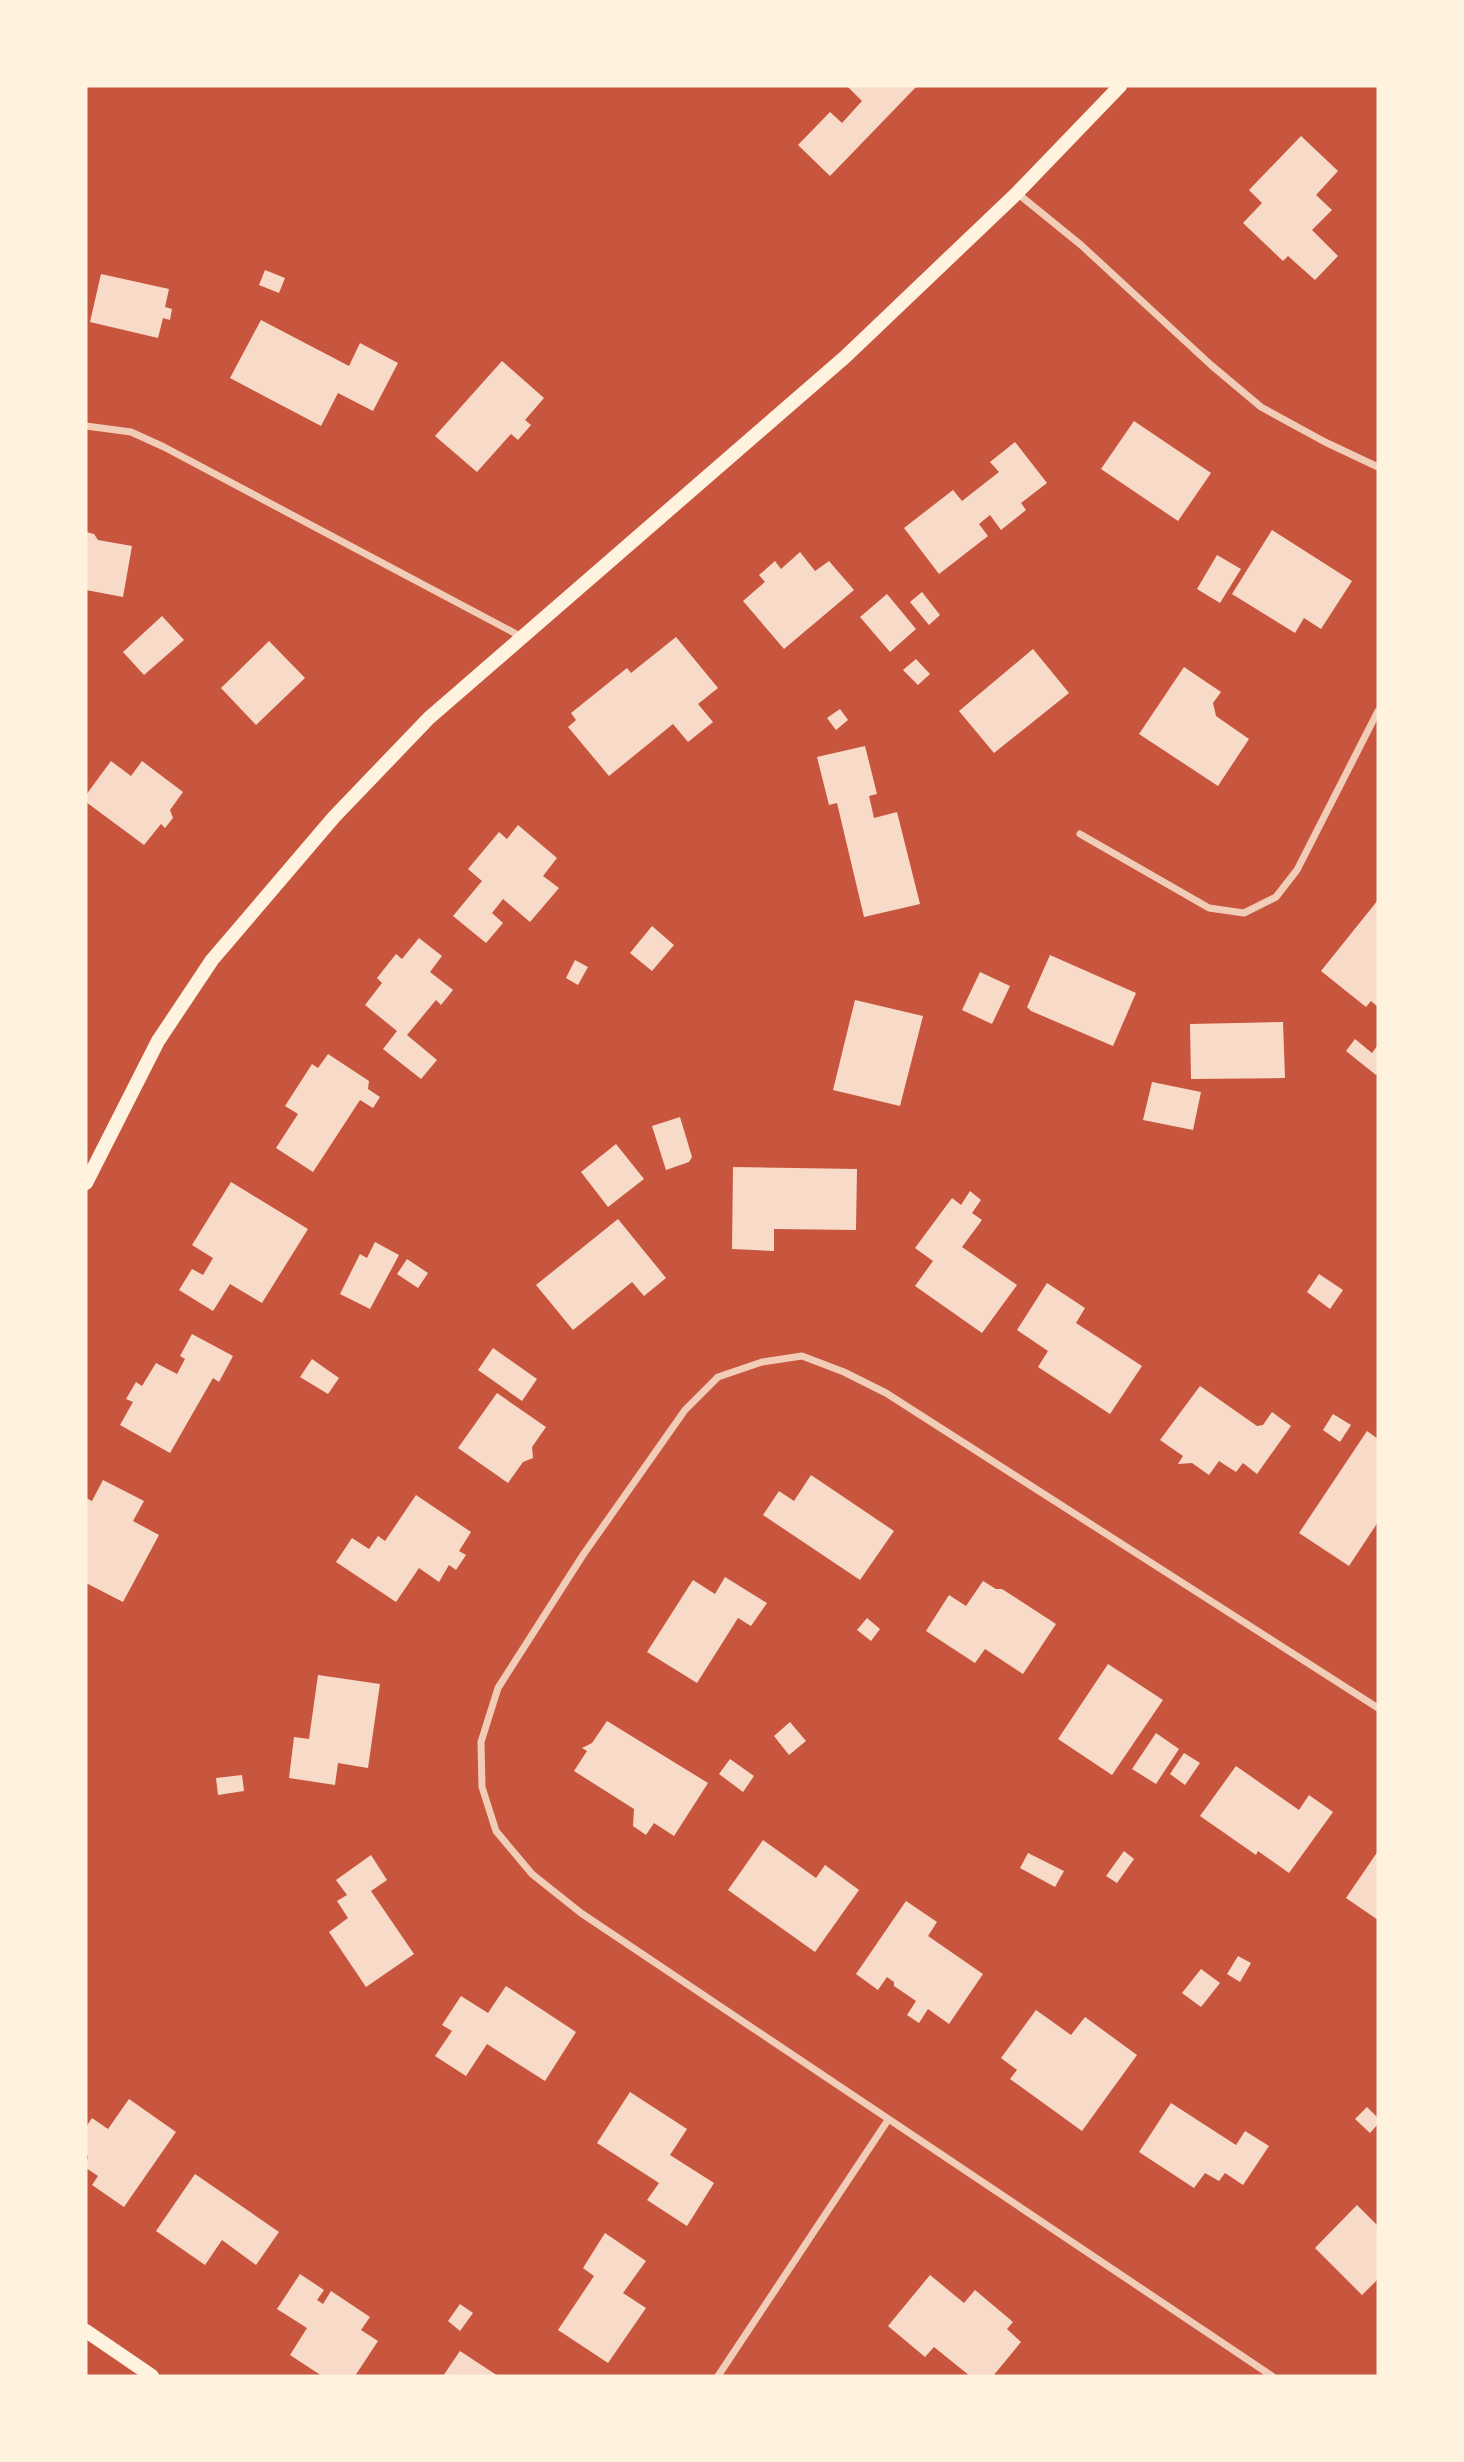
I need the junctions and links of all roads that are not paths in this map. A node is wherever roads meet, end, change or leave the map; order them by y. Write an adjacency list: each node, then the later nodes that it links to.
1 (1120, 86): 2 (main road)
2 (1017, 193): 4 (street); 5 (main road)
3 (86, 426): 5 (street)
4 (1378, 467)
5 (522, 637): 8 (main road)
6 (1378, 711): 7 (street)
7 (1080, 834)
8 (86, 1183)
9 (1378, 1708): 10 (street)
10 (888, 2120): 13 (street); 14 (street)
11 (86, 2331): 12 (main road)
12 (152, 2376)
13 (718, 2376)
14 (1272, 2376)

